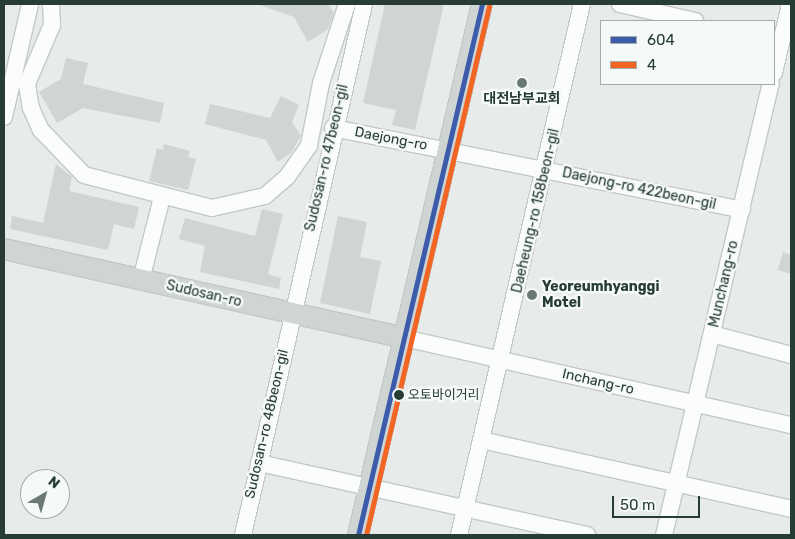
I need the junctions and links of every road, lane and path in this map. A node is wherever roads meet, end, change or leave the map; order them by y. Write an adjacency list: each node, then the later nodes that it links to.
1 (30, 4): 13 (street)
2 (51, 4): 17 (street)
3 (347, 4): 17 (street)
4 (364, 4): 14 (street, Sudosan-ro 47beon-gil)
5 (482, 4): 15 (main road)
6 (582, 4): 16 (street, Daeheung-ro 158beon-gil)
7 (620, 4): 9 (street)
8 (790, 4): 10 (street)
9 (691, 20)
10 (778, 40): 11 (street)
11 (775, 65)
12 (771, 85): 18 (street, Munchang-ro)
13 (4, 117)
14 (333, 128): 15 (street, Daejong-ro); 21 (street, Sudosan-ro 47beon-gil)
15 (448, 150): 16 (street, Daejong-ro 422beon-gil); 23 (main road)
16 (547, 171): 18 (street, Daejong-ro 422beon-gil); 25 (street, Daeheung-ro 158beon-gil)
17 (162, 197): 20 (street)
18 (742, 210): 22 (street, Munchang-ro)
19 (4, 249): 20 (main road, Sudosan-ro)
20 (141, 280): 21 (main road, Sudosan-ro)
21 (293, 314): 23 (main road, Sudosan-ro); 29 (street, Sudosan-ro 48beon-gil)
22 (712, 334): 24 (street); 26 (street, Munchang-ro)
23 (404, 338): 25 (street, Inchang-ro); 31 (main road)
24 (791, 355)
25 (500, 360): 26 (street, Inchang-ro); 28 (street, Daeheung-ro 158beon-gil)
26 (696, 403): 27 (street, Inchang-ro); 30 (street, Munchang-ro)
27 (791, 425)
28 (481, 440): 30 (street); 32 (street, Daeheung-ro 158beon-gil)
29 (259, 463): 31 (street); 34 (street, Sudosan-ro 48beon-gil)
30 (677, 484): 33 (street); 38 (street, Munchang-ro)
31 (369, 486): 32 (street); 35 (main road)
32 (464, 507): 36 (street, Daeheung-ro 158beon-gil); 37 (street)
33 (791, 509)
34 (243, 535)
35 (358, 535)
36 (459, 535)
37 (587, 535)
38 (664, 535)

